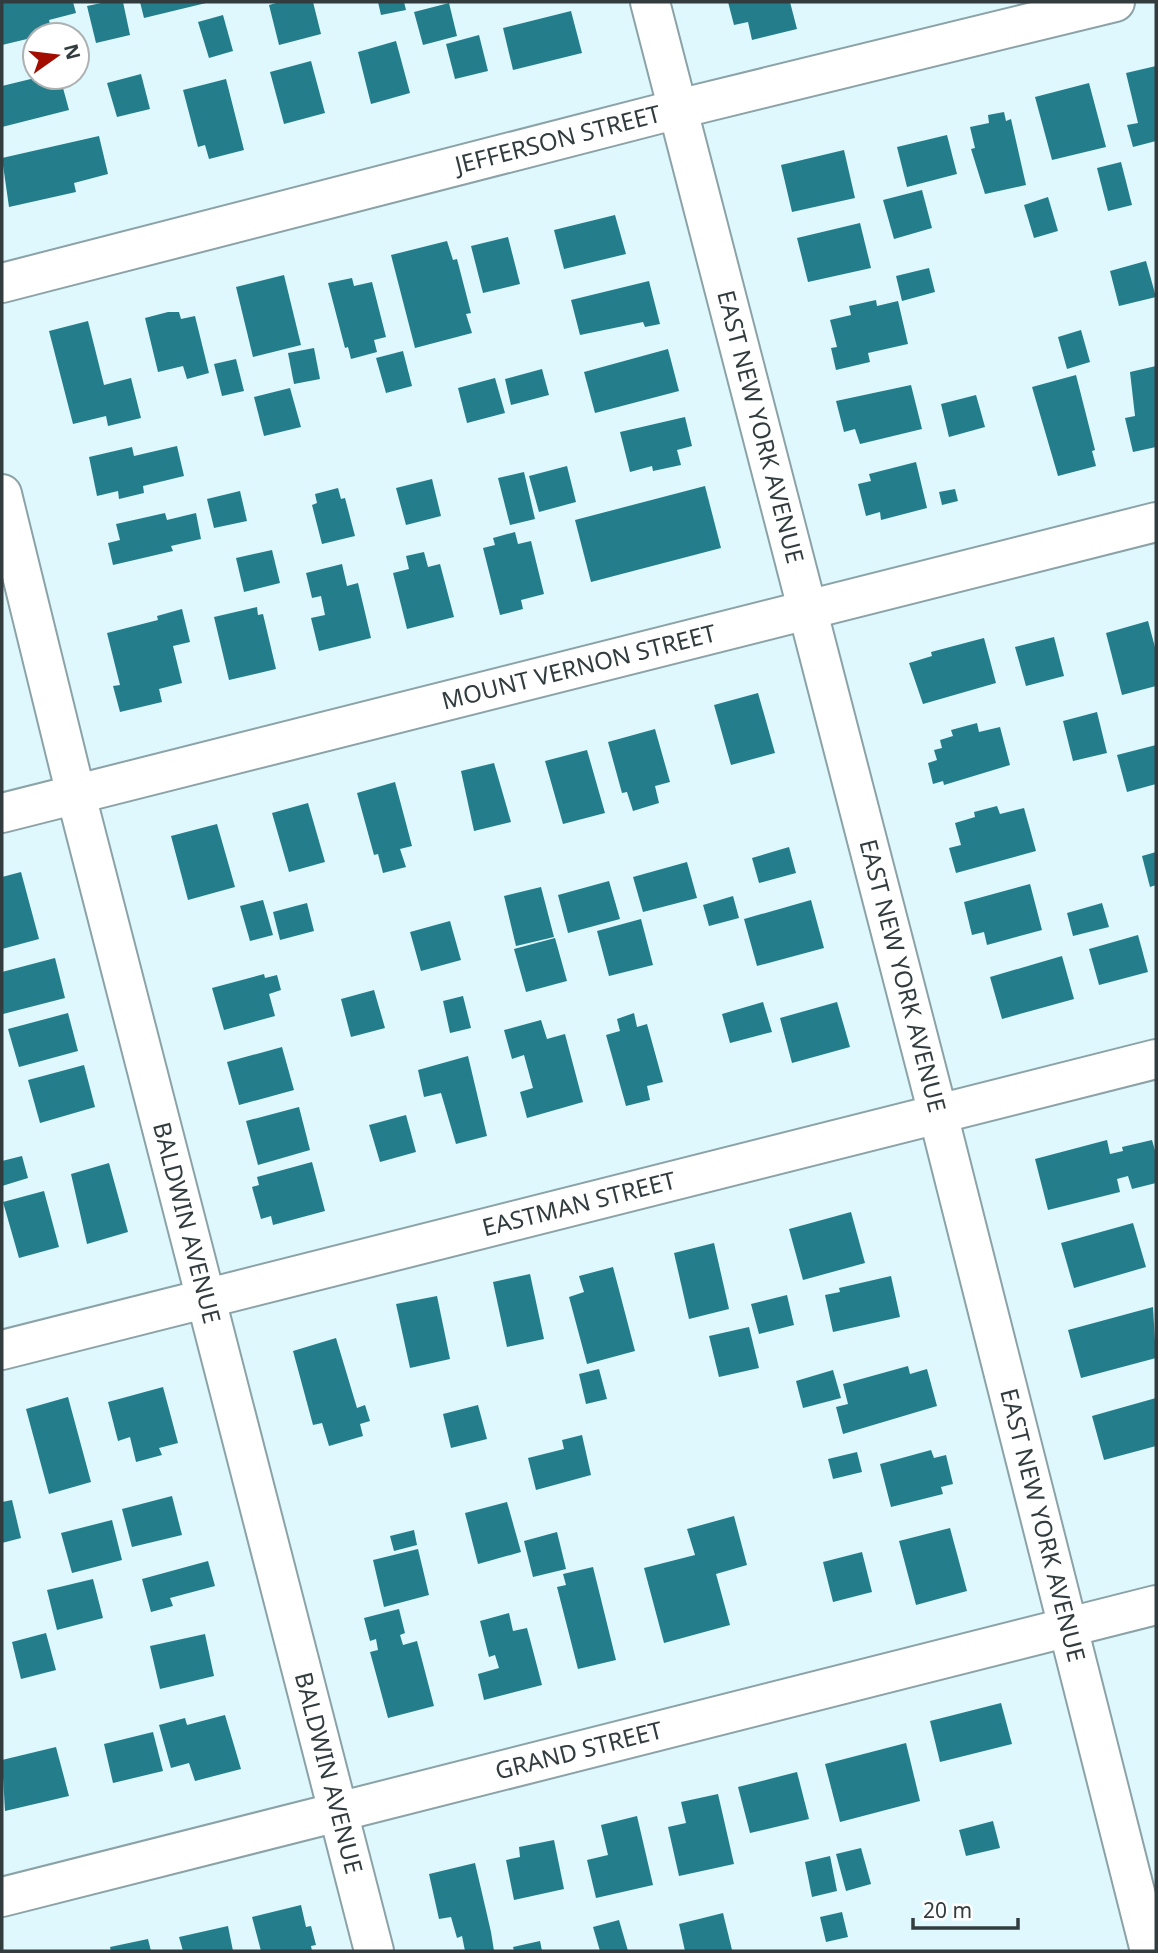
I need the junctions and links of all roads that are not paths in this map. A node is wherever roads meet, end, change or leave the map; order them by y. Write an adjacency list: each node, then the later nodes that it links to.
1 (650, 2): 3 (street, EAST NEW YORK AVENUE)
2 (1115, 2): 3 (street, JEFFERSON STREET)
3 (678, 109): 4 (street, JEFFERSON STREET); 7 (street, EAST NEW YORK AVENUE)
4 (2, 283)
5 (2, 494): 8 (street, BALDWIN AVENUE)
6 (1156, 522): 7 (street, MOUNT VERNON STREET)
7 (808, 609): 8 (street, MOUNT VERNON STREET); 11 (street, EAST NEW YORK AVENUE)
8 (76, 795): 9 (street, MOUNT VERNON STREET); 12 (street, BALDWIN AVENUE)
9 (2, 813)
10 (1156, 1059): 11 (street, EASTMAN STREET)
11 (938, 1114): 12 (street, EASTMAN STREET); 15 (street, EAST NEW YORK AVENUE)
12 (208, 1299): 13 (street, EASTMAN STREET); 16 (street, BALDWIN AVENUE)
13 (2, 1350)
14 (1156, 1605): 15 (street, GRAND STREET)
15 (1070, 1628): 16 (street, GRAND STREET); 19 (street, EAST NEW YORK AVENUE)
16 (340, 1812): 17 (street, GRAND STREET); 18 (street, BALDWIN AVENUE)
17 (2, 1897)
18 (374, 1951)
19 (1150, 1951)

